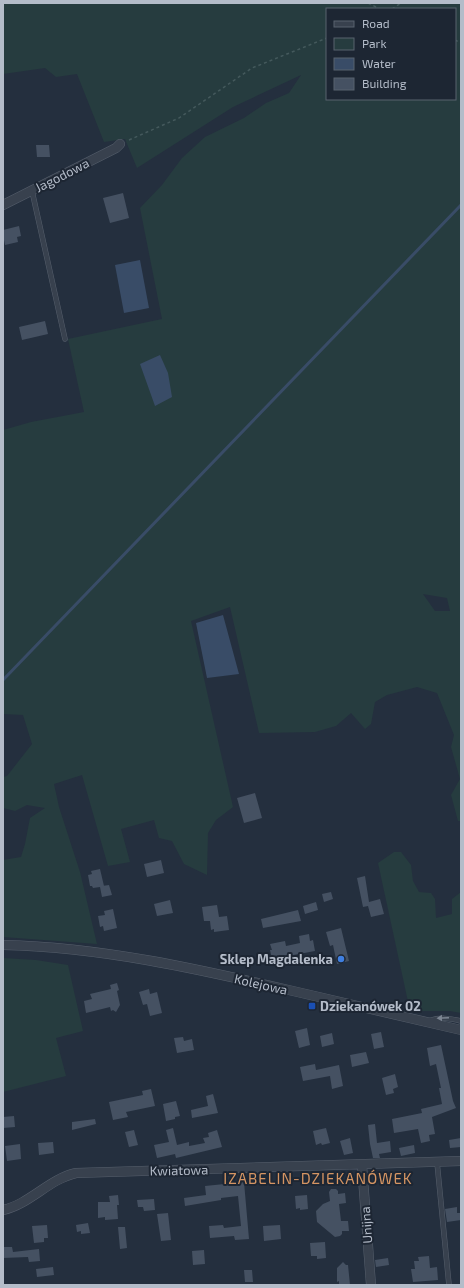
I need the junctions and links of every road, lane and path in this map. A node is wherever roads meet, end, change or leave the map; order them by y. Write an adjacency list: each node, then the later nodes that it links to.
1 (368, 3): 2 (path)
2 (378, 8)
3 (326, 38): 4 (path)
4 (120, 144): 5 (street, Jagodowa)
5 (32, 191): 6 (street, Jagodowa); 7 (lane)
6 (3, 205)
7 (66, 339)
8 (3, 945): 10 (street, Kolejowa)
9 (461, 1021): 10 (lane, one-way to 10)
10 (426, 1022): 11 (street, Kolejowa)
11 (461, 1030)
12 (461, 1161): 13 (street, Kwiatowa)
13 (437, 1162): 14 (street, Kwiatowa); 17 (lane)
14 (362, 1165): 15 (street, Kwiatowa); 16 (street, Unijna)
15 (3, 1210)
16 (371, 1285)
17 (449, 1285)

